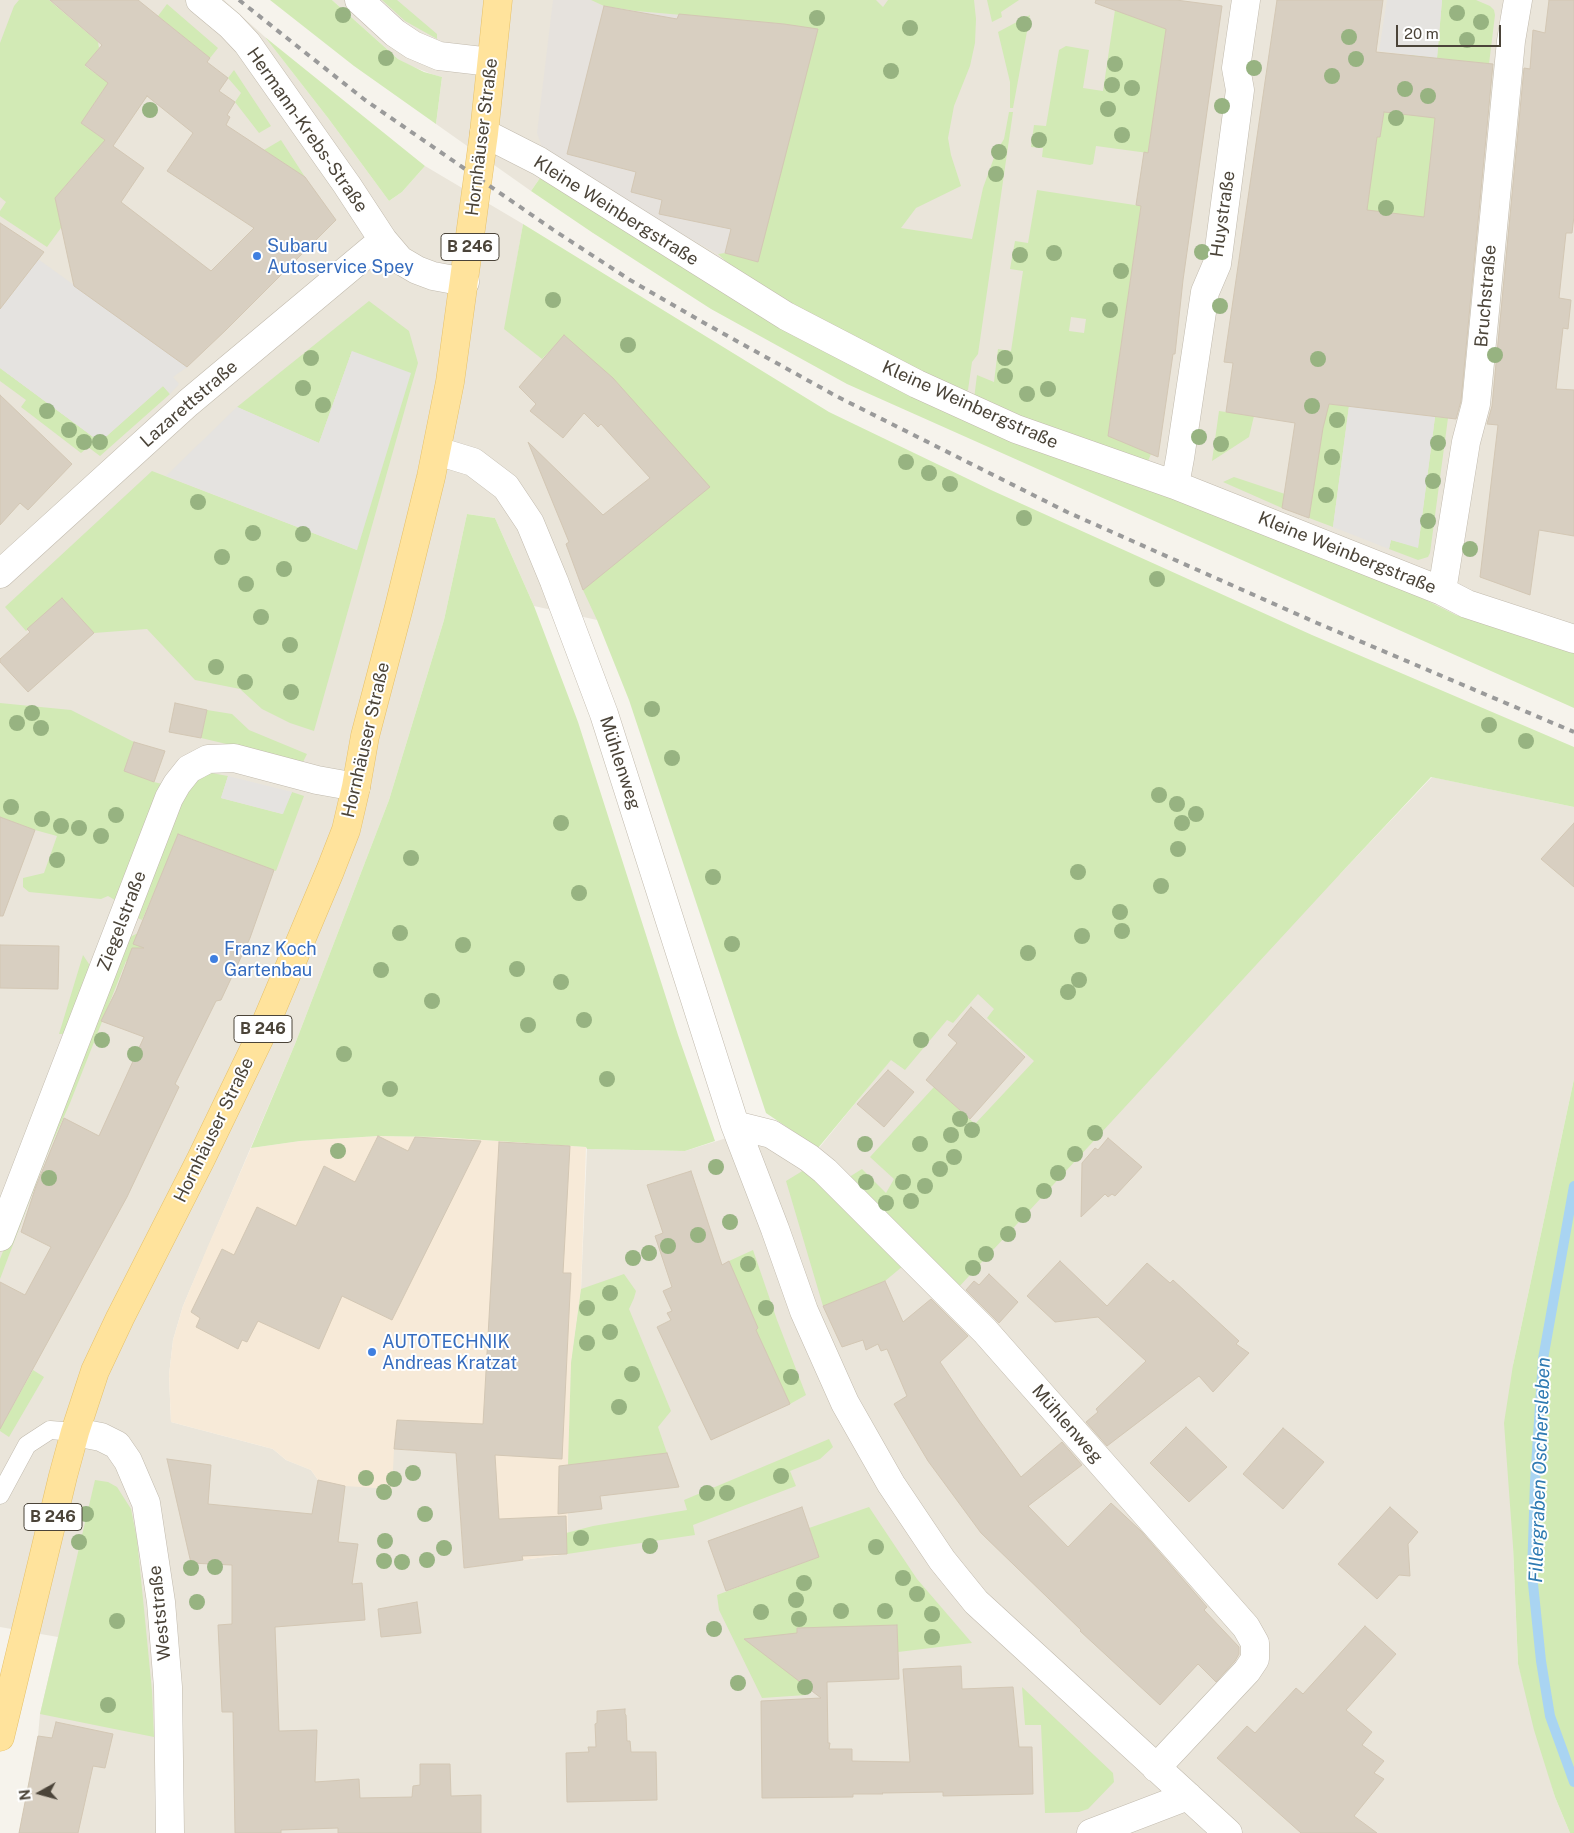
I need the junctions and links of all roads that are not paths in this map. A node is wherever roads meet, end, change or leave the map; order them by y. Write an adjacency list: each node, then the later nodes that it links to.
1 (200, 0): 8 (street, Hermann-Krebs-Straße)
2 (359, 0): 6 (street)
3 (498, 0): 6 (main road, Hornhäuser Straße / B 246)
4 (1246, 0): 11 (street, Huystraße)
5 (1518, 0): 13 (street, Bruchstraße)
6 (491, 62): 7 (main road, Hornhäuser Straße / B 246)
7 (484, 133): 9 (main road, Hornhäuser Straße / B 246); 11 (street, Kleine Weinbergstraße)
8 (383, 240): 9 (street, Hermann-Krebs-Straße); 12 (street, Lazarettstraße)
9 (465, 282): 10 (main road, Hornhäuser Straße / B 246)
10 (437, 451): 15 (main road, Hornhäuser Straße / B 246); 16 (street, Mühlenweg)
11 (1175, 484): 13 (street, Kleine Weinbergstraße)
12 (0, 574)
13 (1442, 591): 14 (street, Kleine Weinbergstraße)
14 (1574, 640)
15 (356, 788): 17 (street, Ziegelstraße); 18 (main road, Hornhäuser Straße / B 246)
16 (736, 1125): 21 (street, Mühlenweg); 21 (street, Mühlenweg)
17 (0, 1237)
18 (75, 1432): 19 (lane); 20 (main road, Hornhäuser Straße / B 246); 23 (street, Weststraße)
19 (0, 1495)
20 (0, 1737)
21 (1156, 1768): 22 (street, Mühlenweg)
22 (1188, 1796): 24 (street); 25 (street, Mühlenweg)
23 (170, 1833)
24 (1090, 1833)
25 (1228, 1833)

